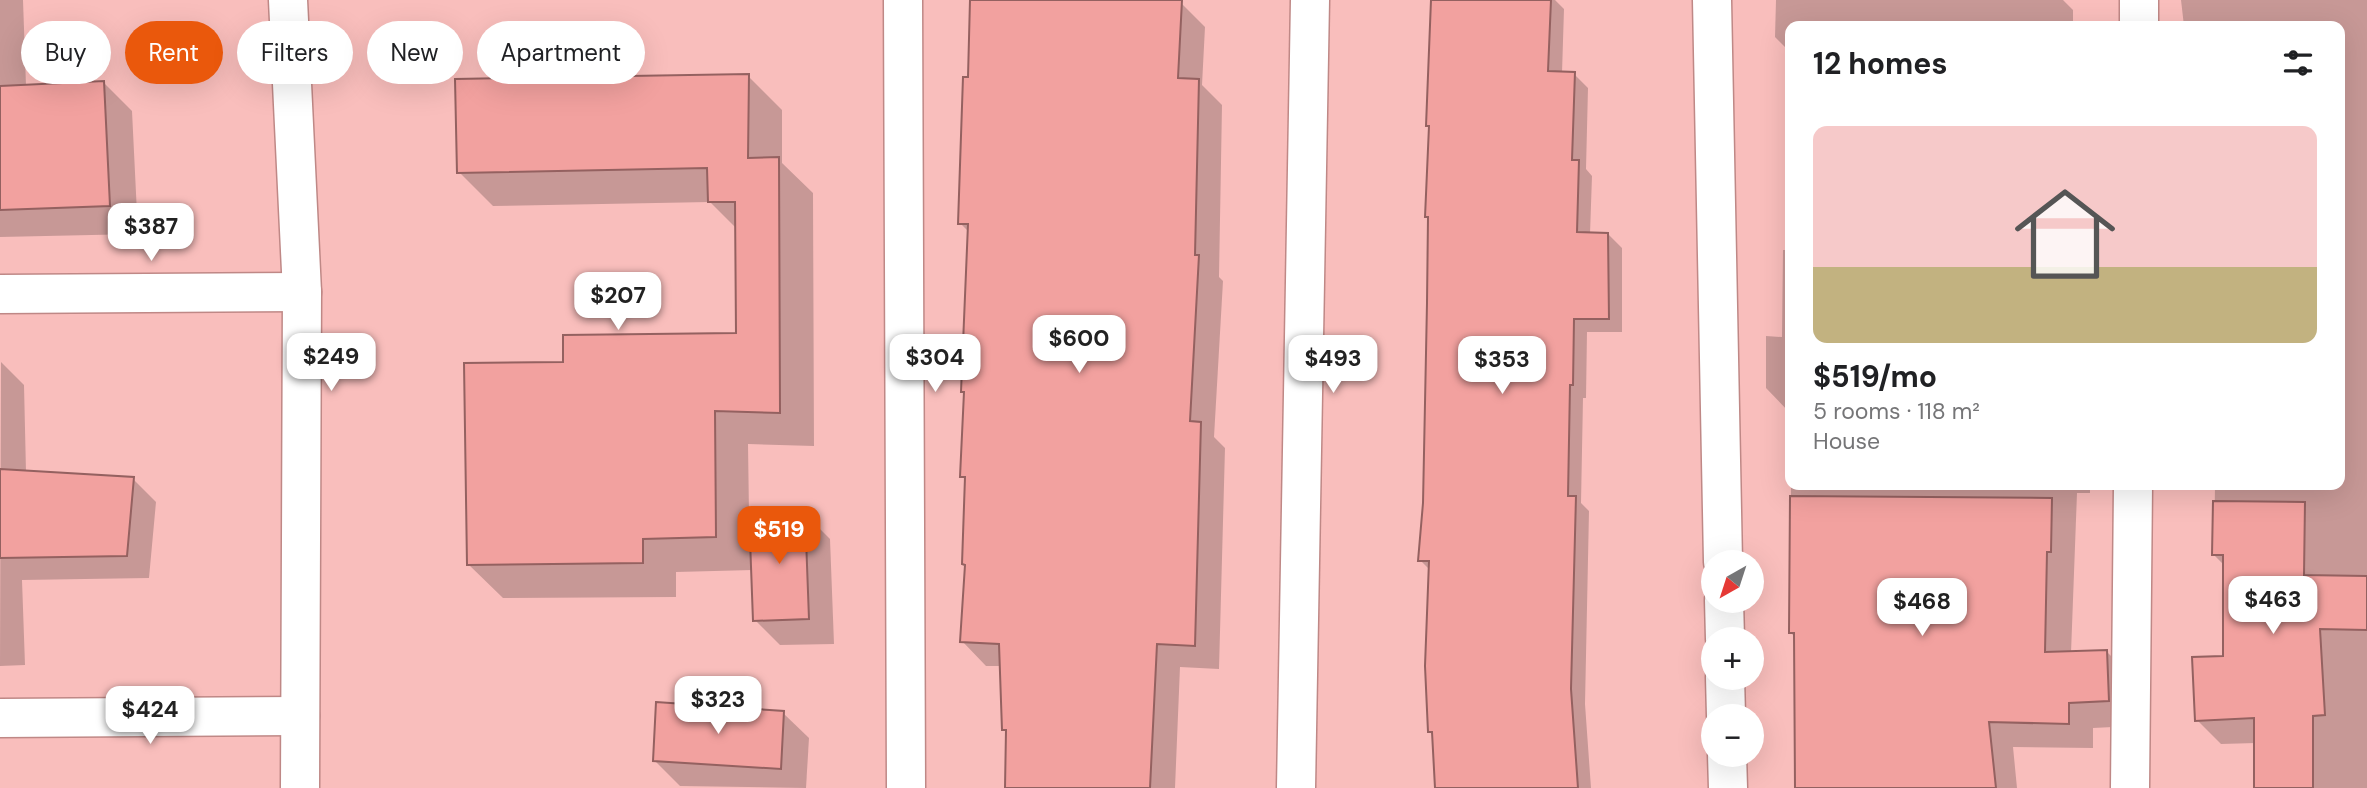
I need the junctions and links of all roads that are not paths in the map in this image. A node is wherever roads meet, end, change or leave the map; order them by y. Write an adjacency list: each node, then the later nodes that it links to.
1 (288, 0): 7 (street)
2 (903, 0): 15 (street)
3 (1310, 0): 16 (street)
4 (1712, 0): 10 (street)
5 (2139, 0): 6 (street)
6 (2139, 21)
7 (302, 292): 8 (street); 11 (street)
8 (0, 294)
9 (2133, 490): 18 (street)
10 (1723, 550)
11 (300, 716): 12 (street); 14 (street)
12 (0, 718)
13 (1727, 767): 17 (street)
14 (300, 788)
15 (906, 788)
16 (1296, 788)
17 (1728, 788)
18 (2130, 788)

